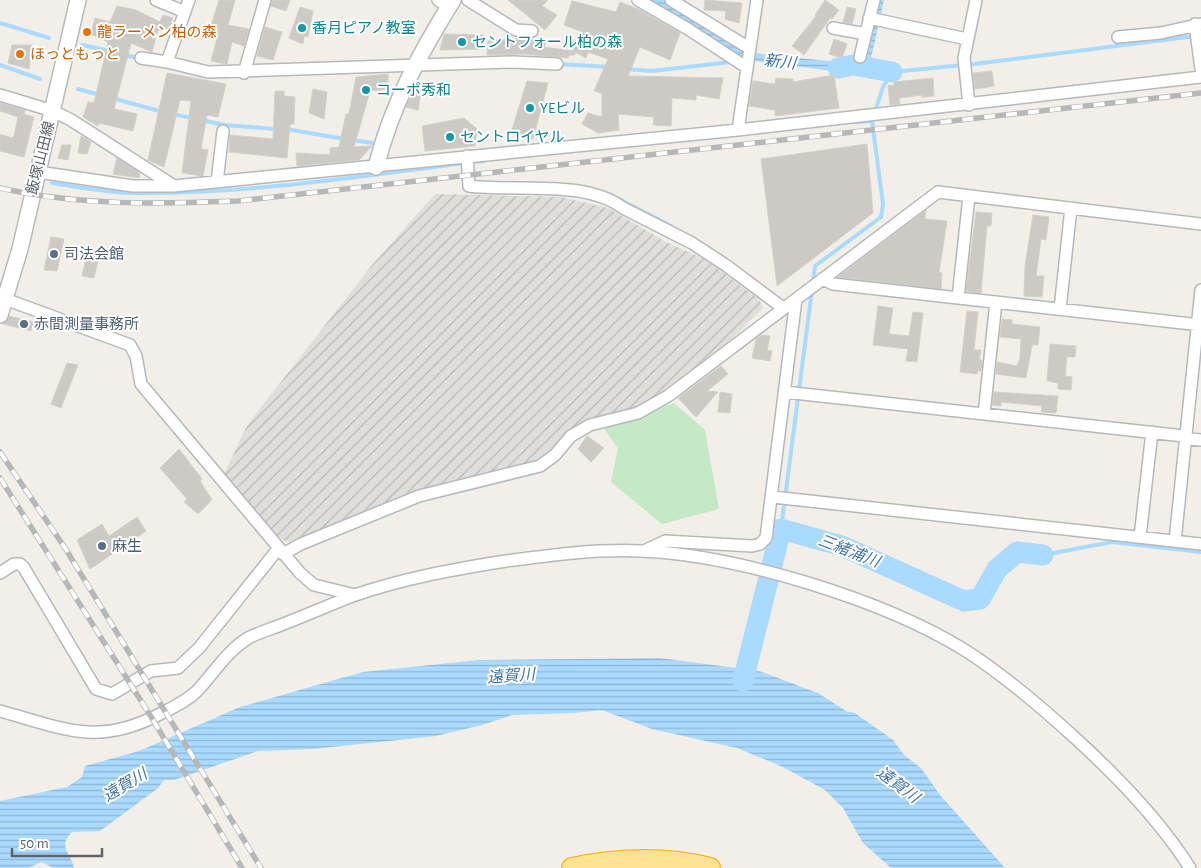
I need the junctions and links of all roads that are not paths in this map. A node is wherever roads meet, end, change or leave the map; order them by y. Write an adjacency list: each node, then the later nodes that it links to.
1 (78, 0): 31 (main road, 飯塚山田線)
2 (156, 0): 12 (street)
3 (189, 0): 12 (street)
4 (265, 0): 27 (street)
5 (468, 0): 16 (street)
6 (638, 0): 20 (street)
7 (670, 0): 20 (street)
8 (757, 0): 20 (street)
9 (874, 0): 13 (street)
10 (976, 0): 19 (street)
11 (447, 2): 25 (main road)
12 (185, 12): 23 (street)
13 (874, 19): 17 (street); 19 (street)
14 (1197, 26): 18 (street); 26 (street)
15 (833, 28): 17 (street)
16 (532, 31)
17 (866, 34): 21 (street)
18 (1118, 37)
19 (967, 39): 30 (street)
20 (748, 57): 32 (street)
21 (860, 57)
22 (141, 58): 23 (street)
23 (167, 62): 27 (street)
24 (557, 64): 25 (street)
25 (414, 66): 27 (street); 35 (main road)
26 (1201, 69)
27 (244, 73)
28 (1201, 77): 30 (street)
29 (0, 94): 31 (street)
30 (969, 104): 32 (street)
31 (53, 111): 36 (main road, 飯塚山田線); 38 (street)
32 (738, 130): 34 (street)
33 (223, 131): 37 (street)
34 (467, 161): 35 (street); 48 (street)
35 (376, 167): 37 (street)
36 (38, 172): 38 (street); 45 (main road, 飯塚山田線)
37 (217, 182): 38 (street)
38 (174, 186)
39 (969, 196): 40 (street); 42 (street); 44 (street)
40 (1071, 208): 41 (street); 49 (street)
41 (1201, 224)
42 (822, 279): 44 (street); 46 (street)
43 (1201, 290): 51 (street)
44 (958, 298): 47 (street)
45 (5, 299): 50 (main road, 飯塚山田線); 62 (street)
46 (796, 299): 48 (street); 52 (street)
47 (996, 302): 49 (street); 53 (street)
48 (783, 308): 62 (street)
49 (1060, 310): 51 (street)
50 (0, 315)
51 (1199, 325): 55 (street)
52 (785, 392): 53 (street); 57 (street)
53 (984, 414): 54 (street)
54 (1152, 432): 55 (street); 58 (street)
55 (1184, 437): 56 (street); 59 (street)
56 (1201, 440)
57 (772, 497): 58 (street); 61 (street)
58 (1140, 538): 59 (street)
59 (1175, 541): 60 (street)
60 (1201, 544)
61 (643, 551): 64 (street); 69 (street)
62 (281, 552): 63 (street); 64 (street)
63 (0, 573)
64 (355, 595): 65 (street)
65 (0, 711)
66 (602, 865): 67 (highway); 68 (highway)
67 (572, 868)
68 (710, 868)
69 (1190, 868)

